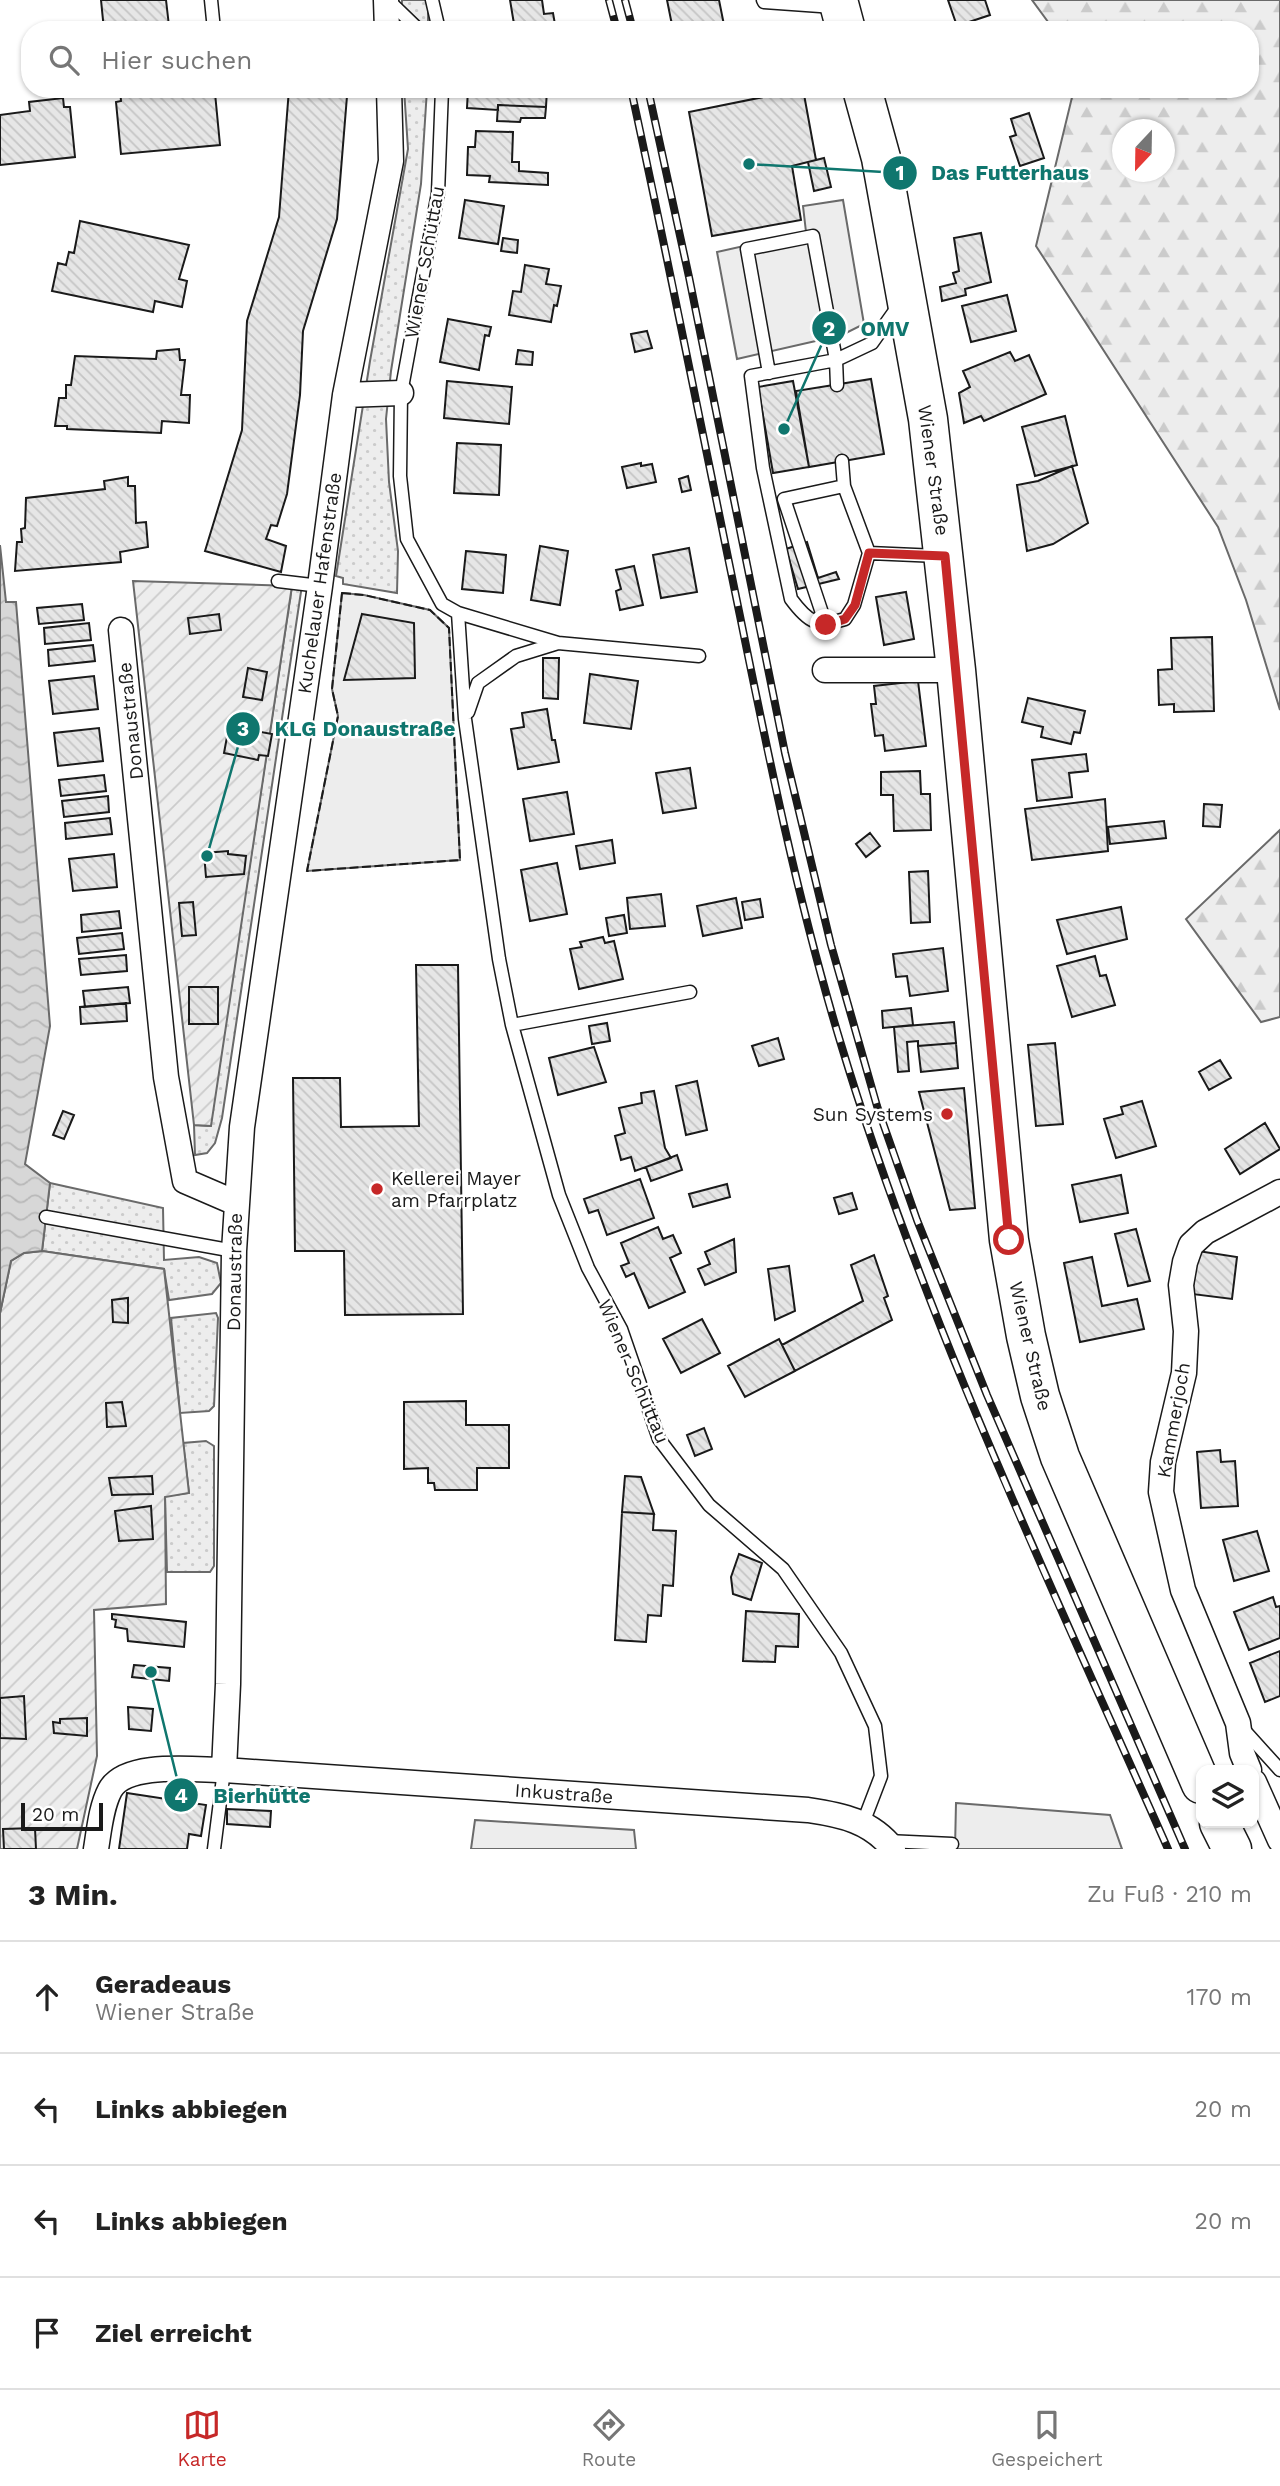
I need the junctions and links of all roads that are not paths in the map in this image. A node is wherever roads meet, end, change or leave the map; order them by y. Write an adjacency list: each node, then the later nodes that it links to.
1 (211, 0): 6 (lane)
2 (387, 0): 7 (street); 8 (lane)
3 (432, 0): 9 (lane)
4 (763, 0): 5 (lane)
5 (842, 12)
6 (214, 21)
7 (387, 21)
8 (409, 21)
9 (437, 21)
10 (389, 98): 18 (street, Kuchelauer Hafenstraße)
11 (442, 98): 17 (lane, Wiener Schüttau)
12 (864, 98): 13 (main road, Wiener Straße)
13 (906, 297): 14 (lane); 22 (main road, Wiener Straße)
14 (836, 360): 15 (lane); 15 (lane); 16 (lane)
15 (769, 373): 26 (lane)
16 (837, 385)
17 (401, 393): 18 (street); 25 (lane, Wiener Schüttau)
18 (345, 395): 24 (street, Kuchelauer Hafenstraße)
19 (842, 461): 20 (lane)
20 (844, 486): 21 (lane); 26 (lane)
21 (869, 553): 22 (lane); 26 (lane)
22 (945, 556): 31 (main road, Wiener Straße)
23 (278, 581): 24 (lane)
24 (320, 586): 36 (street, Kuchelauer Hafenstraße)
25 (458, 614): 28 (lane, Wiener Schüttau); 32 (lane, Wiener Schüttau)
26 (826, 625)
27 (121, 630): 36 (street, Donaustraße)
28 (558, 643): 29 (lane, Wiener Schüttau); 32 (lane, Wiener Schüttau)
29 (699, 656)
30 (825, 670): 31 (street)
31 (956, 670): 43 (main road, Wiener Straße)
32 (465, 719): 34 (lane, Wiener Schüttau)
33 (690, 992): 34 (lane)
34 (512, 1025): 45 (lane, Wiener Schüttau)
35 (1280, 1192): 39 (street, Kammerjoch)
36 (236, 1203): 38 (street, Donaustraße)
37 (46, 1217): 38 (lane)
38 (234, 1251): 41 (street, Donaustraße)
39 (1238, 1723): 40 (street, Kammerjoch); 42 (lane)
40 (1247, 1765)
41 (224, 1770): 45 (street, Inkustraße); 50 (street); 51 (lane)
42 (1280, 1770)
43 (1196, 1772)
44 (1259, 1793): 47 (street)
45 (863, 1823): 49 (street, Inkustraße)
46 (1222, 1828): 52 (main road)
47 (1280, 1840)
48 (952, 1844): 49 (lane)
49 (890, 1845)
50 (96, 1849)
51 (215, 1849)
52 (1232, 1849)

